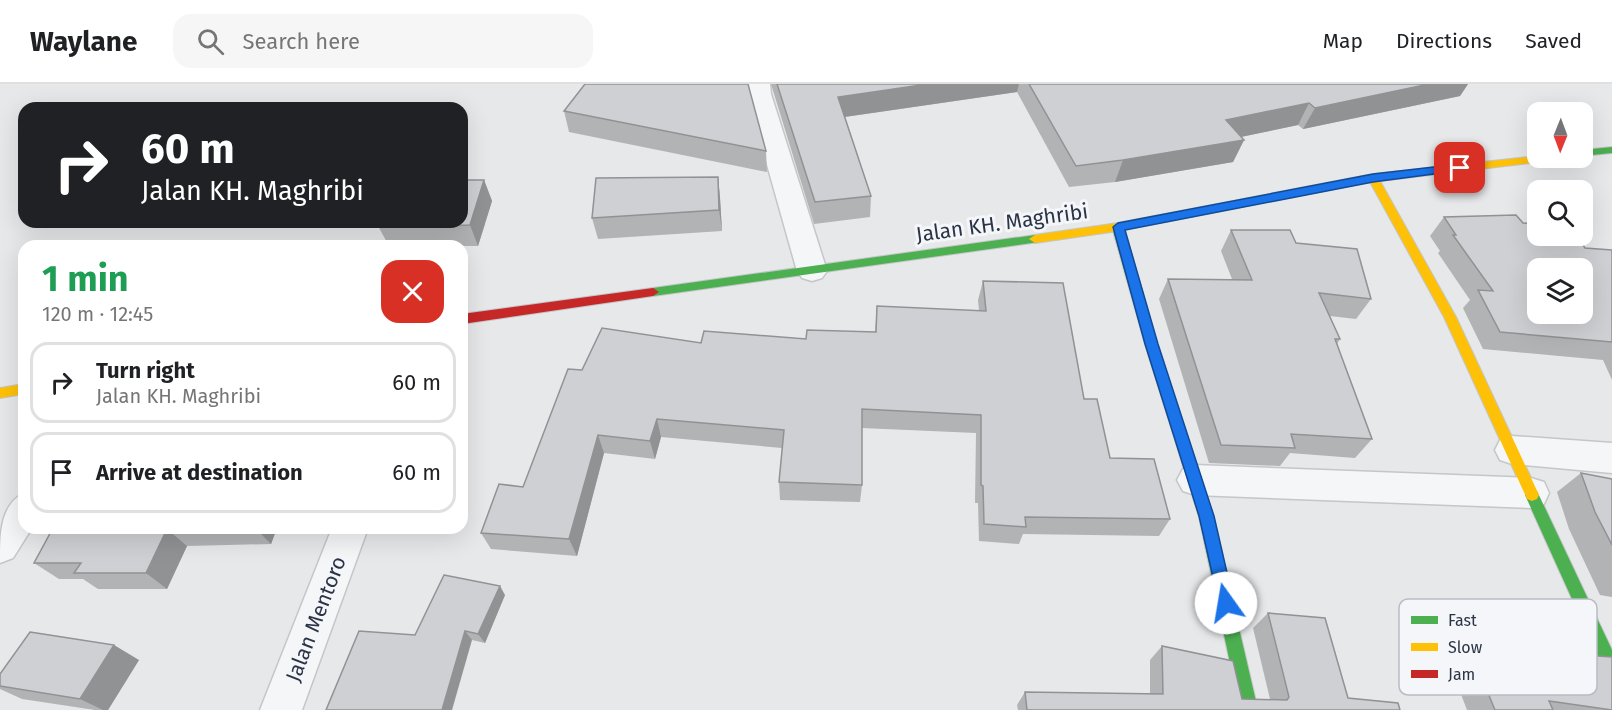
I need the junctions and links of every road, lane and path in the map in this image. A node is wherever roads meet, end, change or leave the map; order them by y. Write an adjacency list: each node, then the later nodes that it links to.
1 (758, 84): 7 (street)
2 (1612, 150): 3 (main road)
3 (1593, 152)
4 (1527, 160): 5 (main road, Jalan KH. Maghribi)
5 (1373, 178): 6 (main road, Jalan KH. Maghribi); 11 (main road)
6 (1118, 227): 7 (main road, Jalan KH. Maghribi); 13 (main road)
7 (812, 271): 8 (main road, Jalan KH. Maghribi)
8 (468, 318)
9 (18, 390): 10 (main road)
10 (0, 393)
11 (1512, 450): 12 (street); 14 (main road)
12 (1612, 458)
13 (1195, 480): 14 (street); 22 (main road)
14 (1531, 493): 18 (main road)
15 (18, 518): 17 (street)
16 (348, 534): 21 (street, Jalan Mentoro)
17 (0, 546)
18 (1580, 599)
19 (1597, 636): 20 (main road)
20 (1612, 668)
21 (281, 710)
22 (1249, 710)

